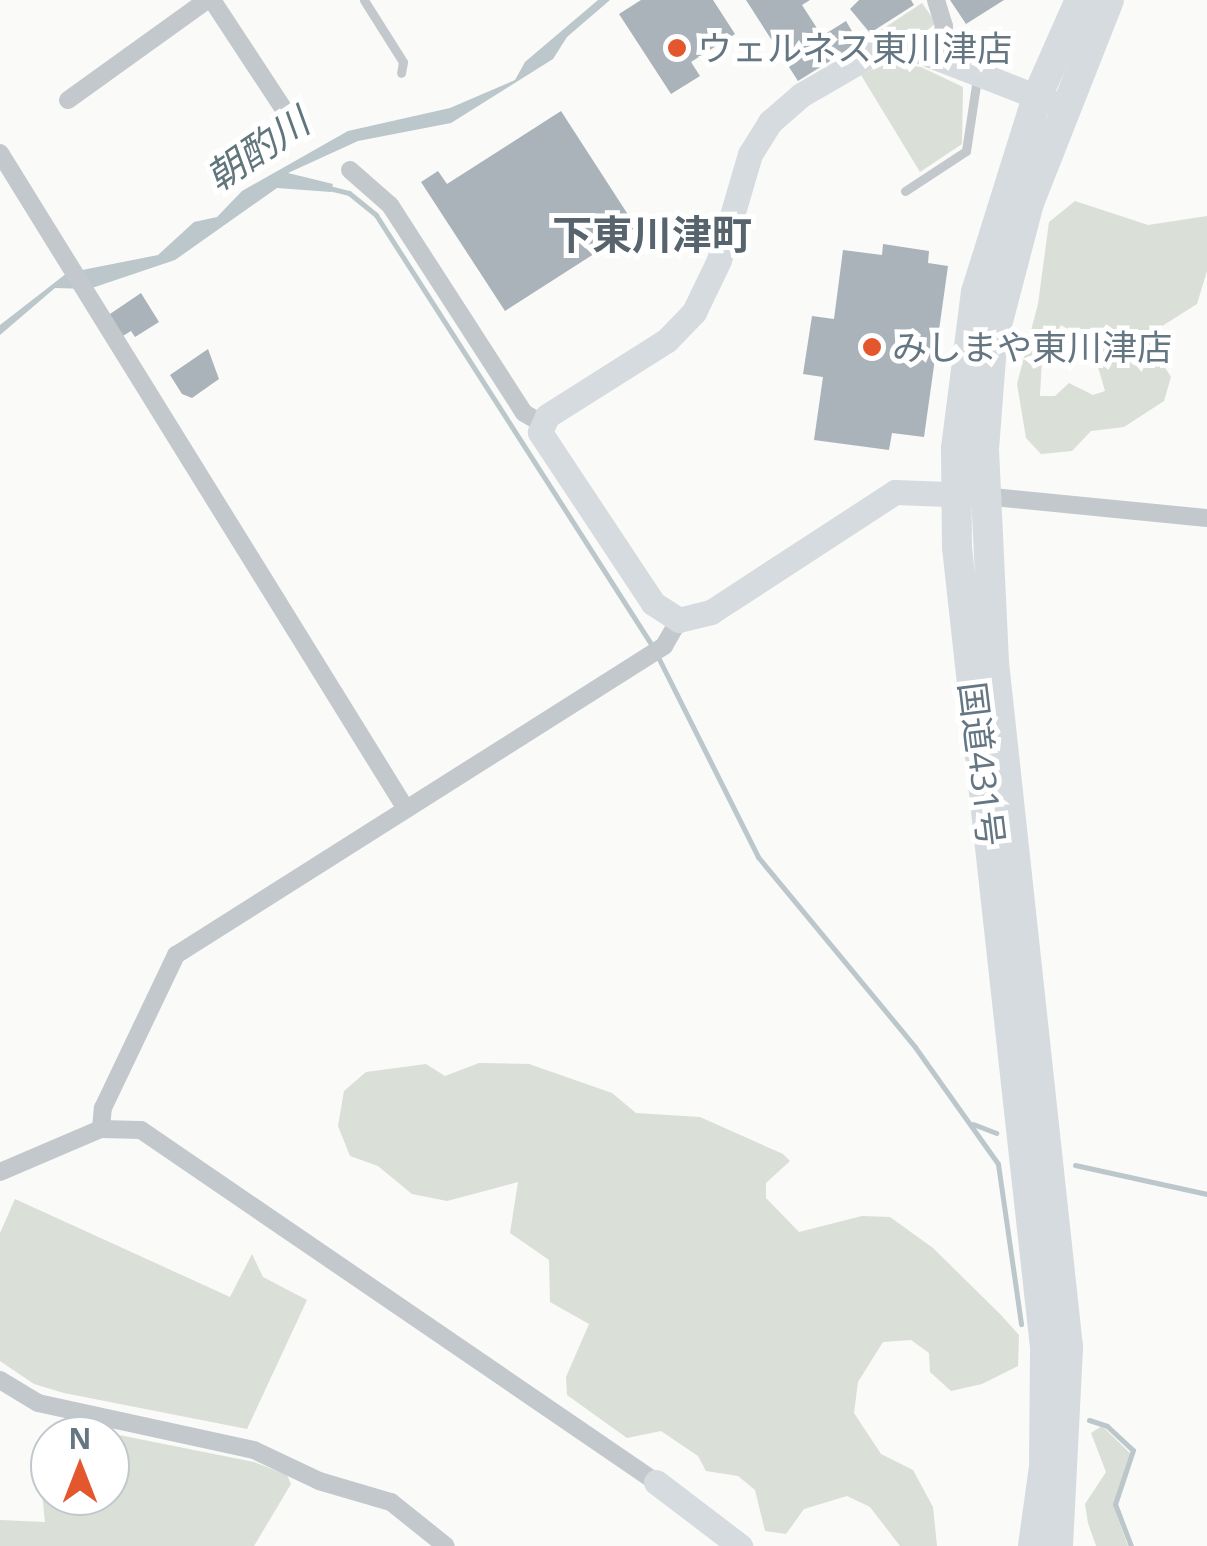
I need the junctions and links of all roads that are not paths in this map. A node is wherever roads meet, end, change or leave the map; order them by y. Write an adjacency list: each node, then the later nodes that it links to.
1 (210, 0): 9 (street); 11 (street)
2 (364, 0): 7 (lane)
3 (936, 0): 6 (street)
4 (1080, 0): 10 (highway, 国道431号)
5 (1109, 0): 10 (highway, 国道431号)
6 (938, 55): 8 (street); 15 (street)
7 (401, 72)
8 (979, 72): 10 (street); 14 (lane)
9 (68, 100)
10 (1051, 102): 16 (highway, 国道431号)
11 (287, 114)
12 (0, 153): 19 (street)
13 (350, 170): 15 (street)
14 (905, 191)
15 (542, 424): 18 (street)
16 (970, 495): 17 (street); 18 (street); 26 (highway, 国道431号); 27 (highway, 国道431号)
17 (1207, 517)
18 (680, 620): 19 (street)
19 (406, 809): 20 (street)
20 (101, 1129): 21 (street); 23 (street)
21 (0, 1172)
22 (0, 1380): 24 (street)
23 (656, 1482): 25 (street)
24 (446, 1546)
25 (740, 1546)
26 (1033, 1546)
27 (1058, 1546)

